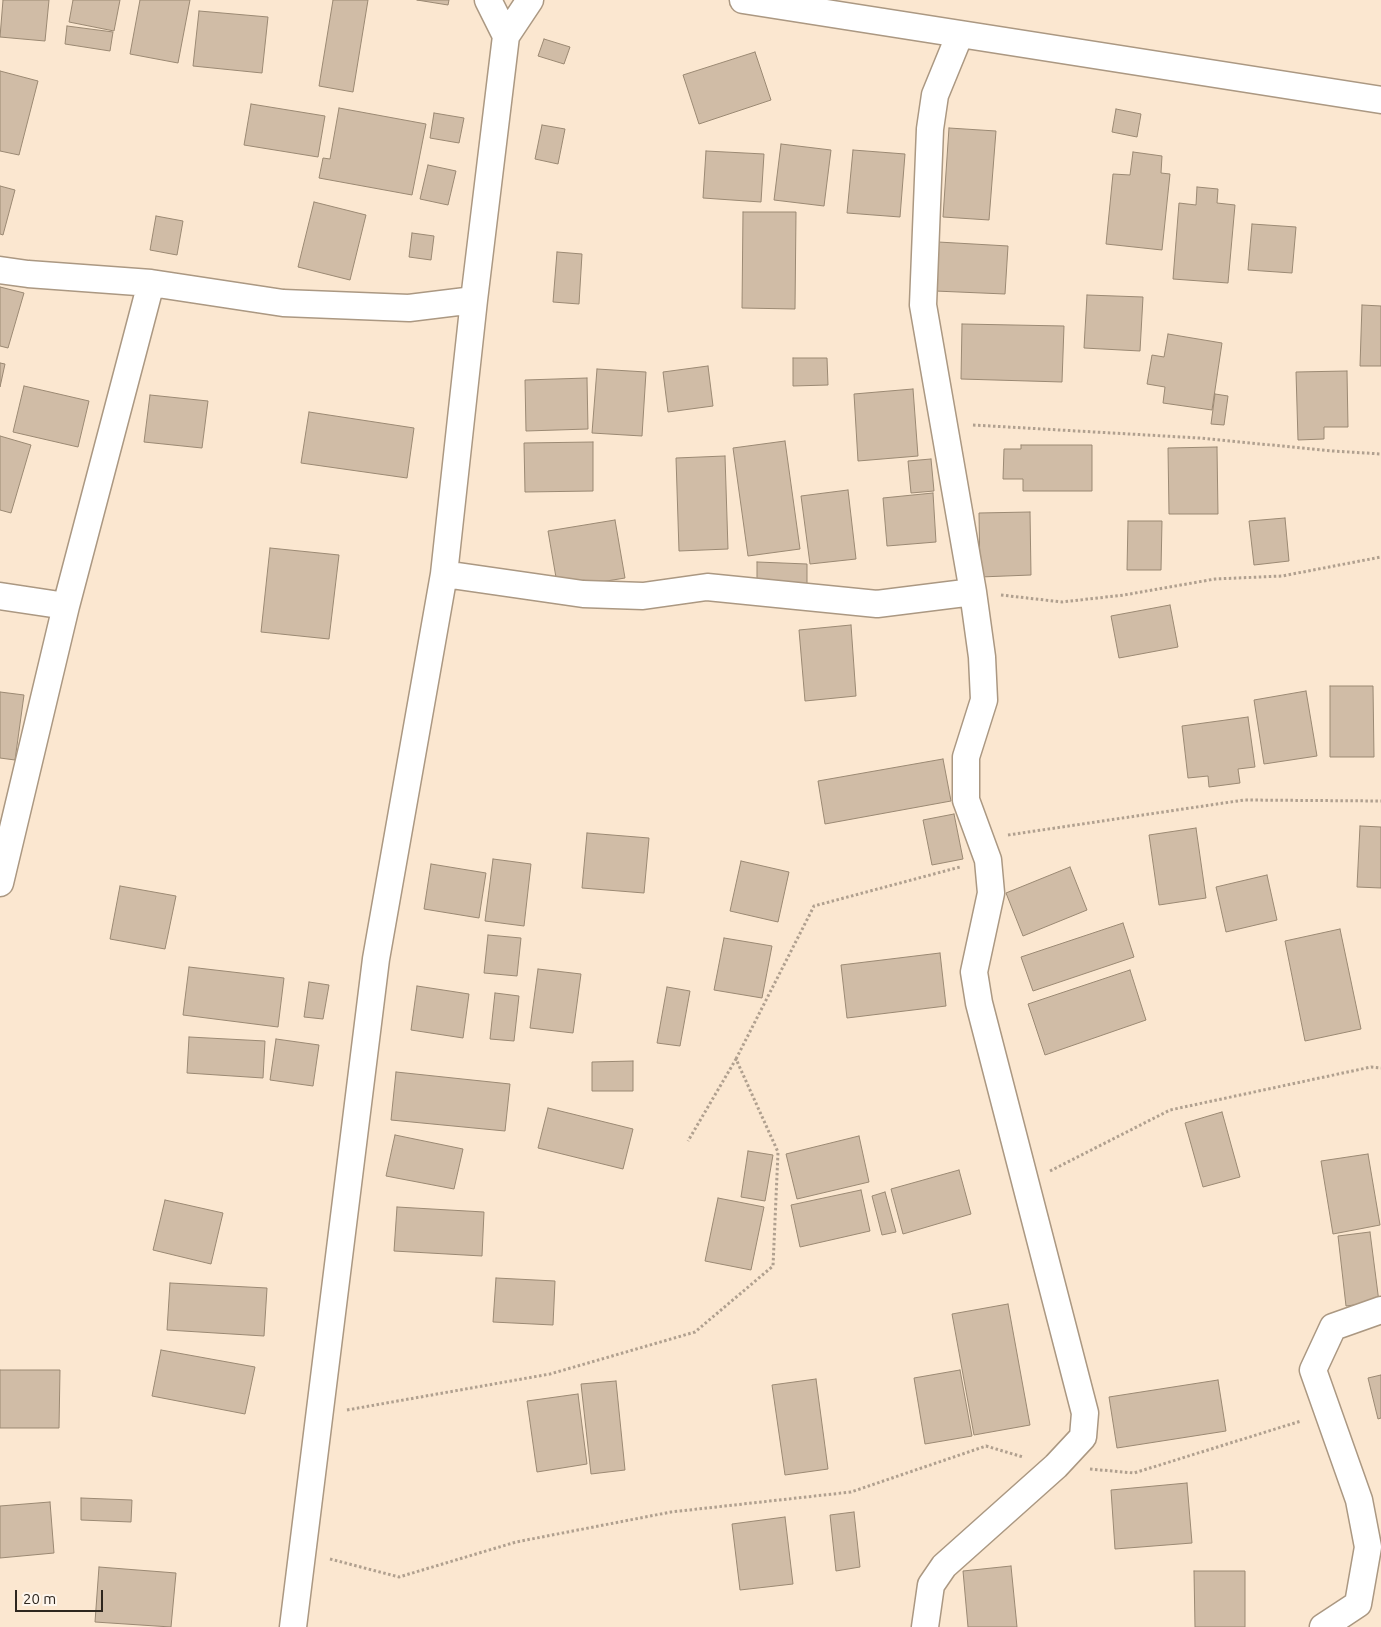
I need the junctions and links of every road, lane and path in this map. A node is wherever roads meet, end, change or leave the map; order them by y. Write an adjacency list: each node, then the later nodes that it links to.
1 (488, 0): 5 (street)
2 (530, 0): 5 (street)
3 (743, 0): 4 (street)
4 (960, 34): 6 (street); 10 (street)
5 (506, 36): 9 (street)
6 (1381, 100)
7 (0, 270): 8 (street)
8 (151, 283): 9 (street); 16 (street)
9 (474, 300): 13 (street)
10 (943, 423): 11 (path); 14 (street)
11 (1381, 454)
12 (1381, 557): 14 (path)
13 (444, 574): 14 (street); 26 (street)
14 (973, 592): 18 (street)
15 (0, 596): 16 (street)
16 (66, 606): 19 (street)
17 (1381, 801): 18 (path)
18 (984, 850): 20 (path); 23 (street)
19 (0, 883)
20 (736, 1059): 22 (path); 26 (path)
21 (1381, 1068): 23 (path)
22 (688, 1141)
23 (1025, 1184): 27 (street)
24 (1381, 1310): 25 (street)
25 (1328, 1412): 27 (path); 31 (street)
26 (319, 1415): 28 (street)
27 (1056, 1466): 28 (path); 30 (street)
28 (302, 1551): 29 (street)
29 (293, 1627)
30 (924, 1627)
31 (1323, 1627)

